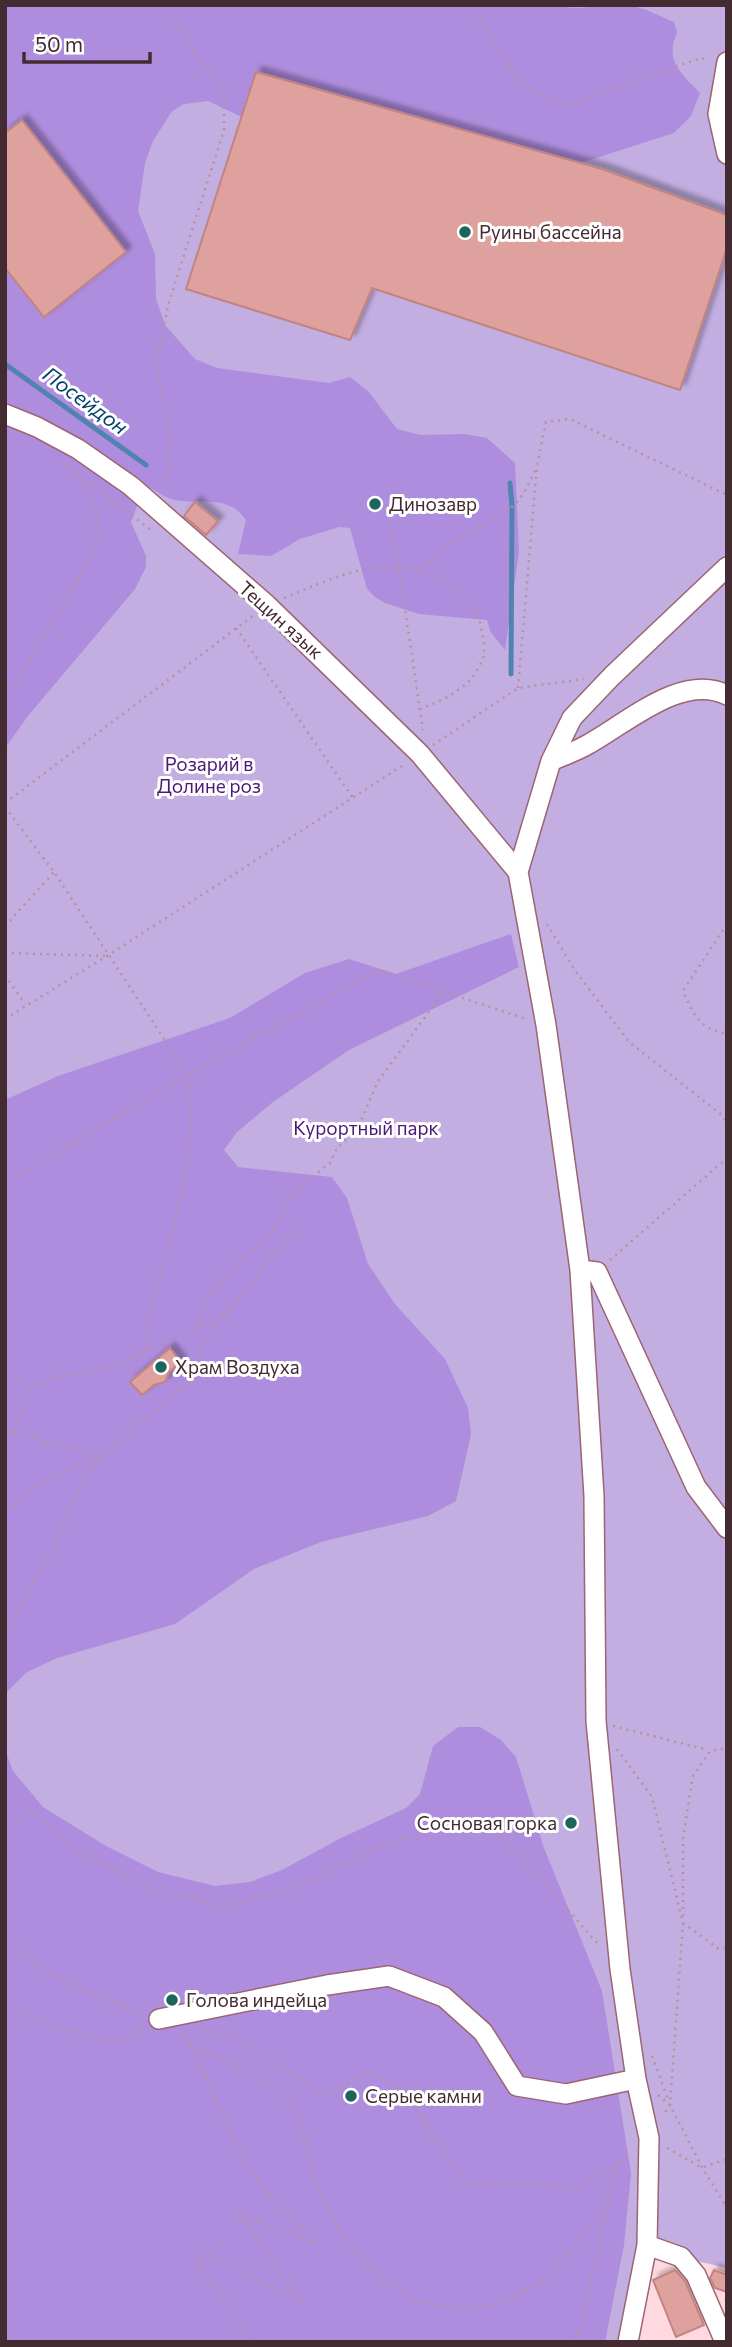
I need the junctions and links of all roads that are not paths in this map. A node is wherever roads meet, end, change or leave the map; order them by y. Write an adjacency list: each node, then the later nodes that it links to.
1 (727, 63): 2 (lane)
2 (727, 154)
3 (5, 414): 7 (lane, Тещин язык)
4 (727, 567): 6 (lane)
5 (727, 695): 6 (lane)
6 (551, 761): 7 (lane)
7 (518, 872): 8 (lane)
8 (588, 1271): 9 (lane); 11 (lane)
9 (727, 1528)
10 (159, 2019): 11 (lane)
11 (636, 2078): 12 (lane)
12 (647, 2245): 13 (lane); 14 (lane)
13 (628, 2342)
14 (725, 2342)

